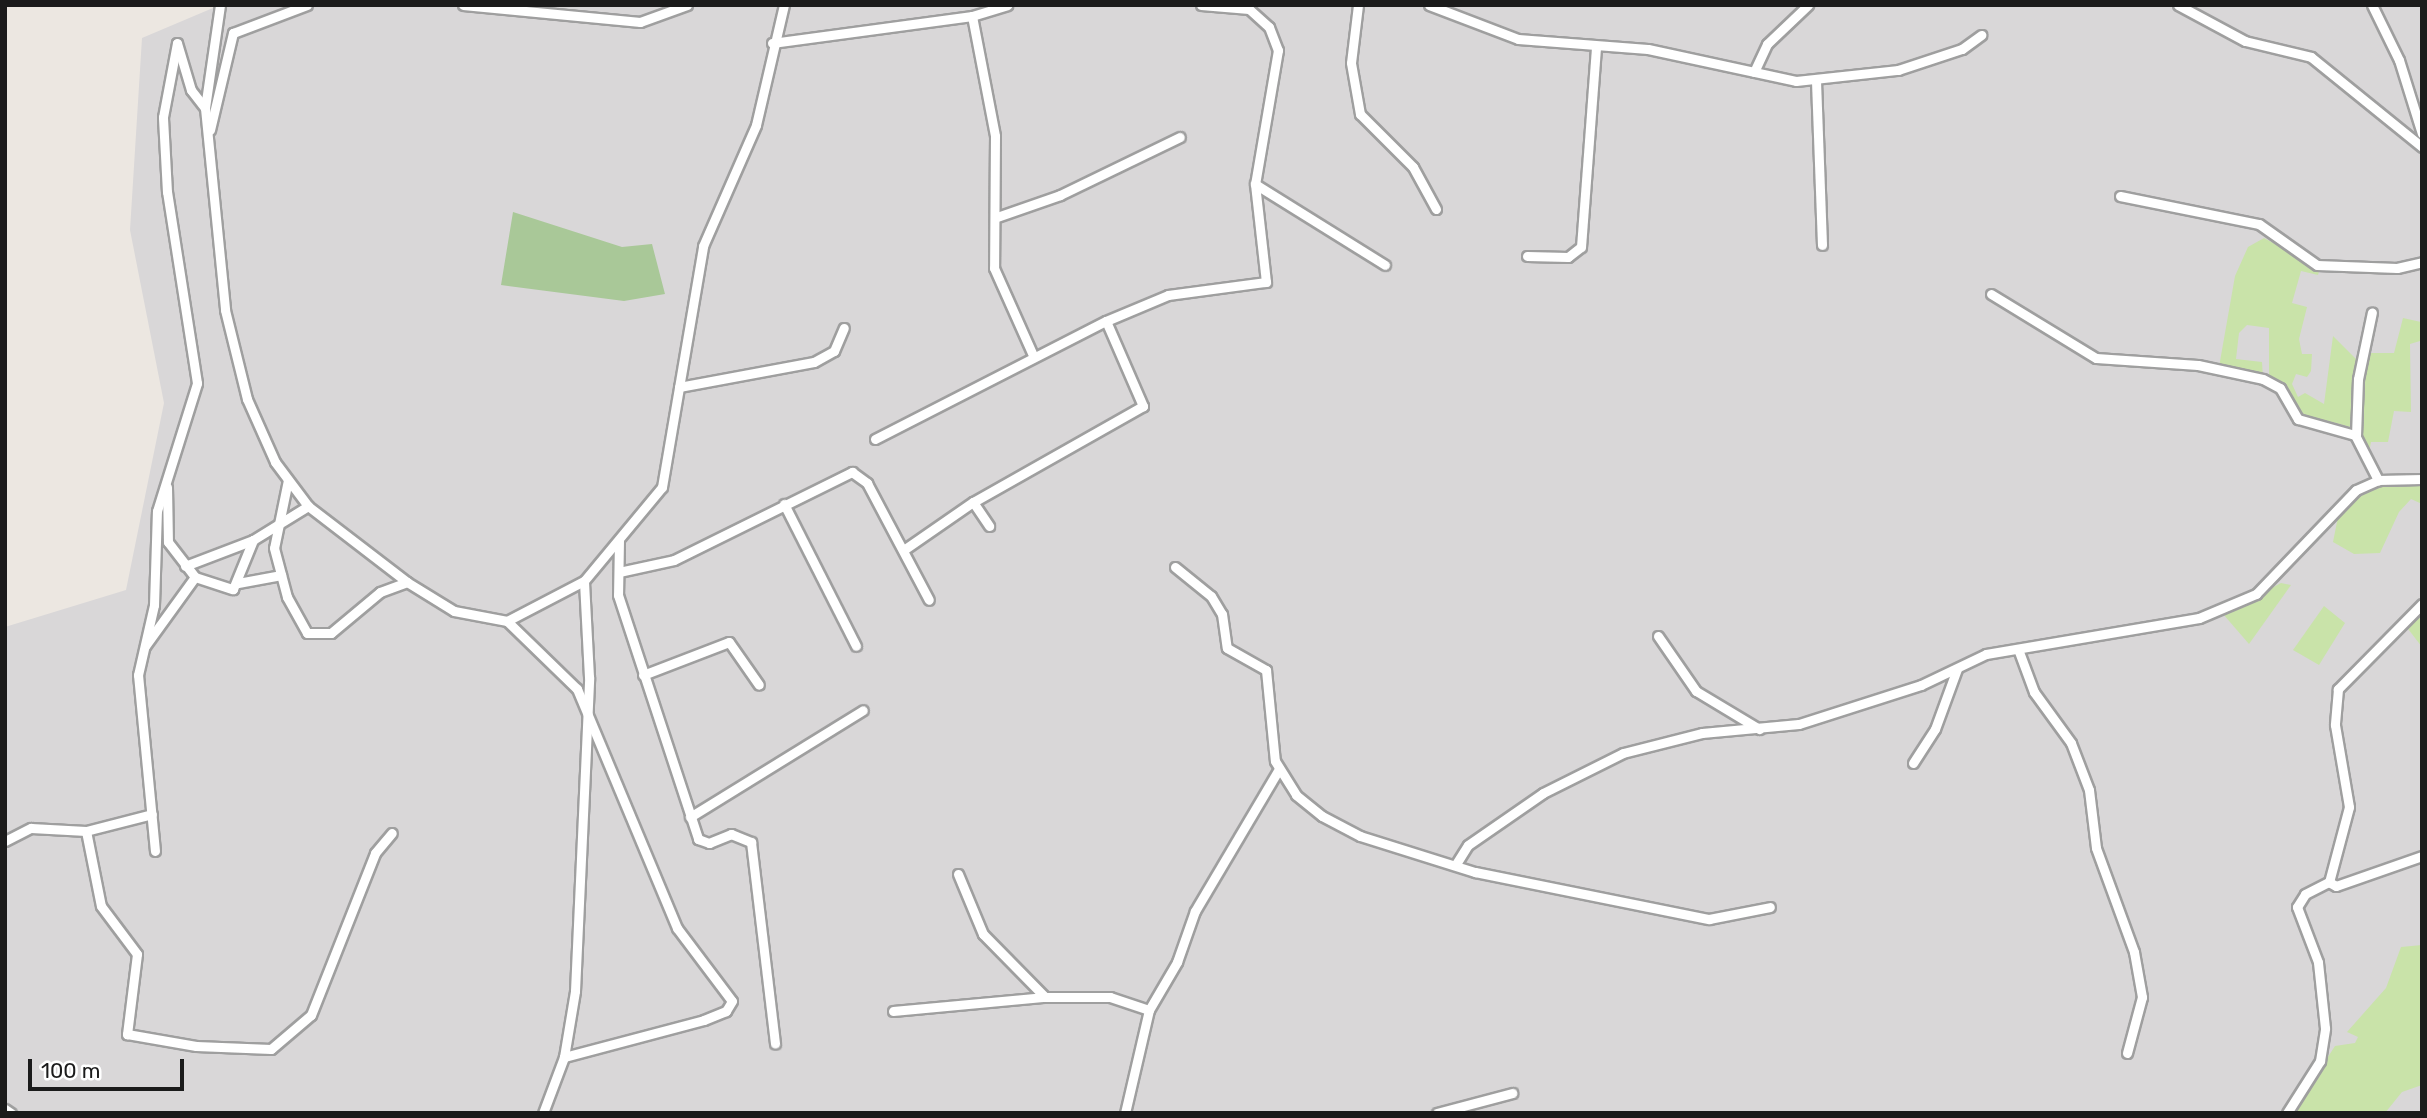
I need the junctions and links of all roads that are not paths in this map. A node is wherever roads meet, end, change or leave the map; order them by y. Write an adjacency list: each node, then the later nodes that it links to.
1 (220, 5): 19 (street)
2 (307, 5): 21 (street)
3 (463, 5): 4 (street)
4 (687, 5)
5 (784, 5): 15 (street)
6 (1007, 5): 13 (street)
7 (1201, 5): 24 (street)
8 (1358, 5): 26 (street)
9 (1429, 5): 16 (street)
10 (1808, 5): 17 (street)
11 (2178, 5): 23 (street)
12 (2372, 5): 20 (street)
13 (972, 16): 15 (street); 27 (street)
14 (1981, 35): 18 (street)
15 (772, 43): 37 (street)
16 (1596, 48): 17 (street); 29 (street)
17 (1754, 72): 18 (street)
18 (1816, 81): 28 (street)
19 (205, 108): 21 (street); 40 (street)
20 (2422, 134)
21 (208, 137): 41 (street)
22 (1180, 137): 27 (street)
23 (2422, 147)
24 (1255, 184): 31 (street); 34 (street)
25 (2120, 196): 30 (street)
26 (1436, 209)
27 (997, 217): 36 (street)
28 (1822, 245)
29 (1527, 256)
30 (2422, 262)
31 (1385, 265)
32 (1991, 293): 38 (street)
33 (2372, 312): 38 (street)
34 (1106, 321): 36 (street); 44 (street)
35 (844, 328): 37 (street)
36 (1033, 355): 39 (street)
37 (679, 387): 50 (street)
38 (2356, 436): 43 (street)
39 (875, 439)
40 (167, 478): 52 (street); 65 (street)
41 (288, 480): 46 (street); 48 (street)
42 (2422, 480): 43 (street)
43 (2378, 481): 66 (street)
44 (973, 502): 47 (street); 51 (street)
45 (784, 504): 51 (street); 54 (street); 64 (street)
46 (308, 506): 48 (street); 58 (street)
47 (989, 526)
48 (273, 529): 49 (street); 55 (street)
49 (253, 540): 52 (street); 59 (street)
50 (619, 540): 54 (street); 57 (street)
51 (905, 549): 60 (street)
52 (185, 566): 56 (street)
53 (1175, 567): 74 (street)
54 (619, 572): 68 (street)
55 (281, 575): 58 (street); 59 (street)
56 (195, 577): 59 (street); 65 (street)
57 (583, 581): 62 (street); 70 (street)
58 (407, 582): 62 (street)
59 (238, 583)
60 (929, 600)
61 (2422, 604): 84 (street)
62 (507, 621): 70 (street)
63 (1658, 636): 72 (street)
64 (856, 646)
65 (143, 648): 75 (street)
66 (2018, 649): 67 (street); 90 (street)
67 (1957, 669): 72 (street); 73 (street)
68 (643, 675): 69 (street); 76 (street)
69 (759, 685)
70 (588, 708): 91 (street); 91 (street)
71 (863, 710): 76 (street)
72 (1759, 729): 82 (street)
73 (1913, 764)
74 (1279, 769): 82 (street); 87 (street)
75 (152, 814): 77 (street); 80 (street)
76 (690, 817): 89 (street)
77 (86, 831): 78 (street); 79 (street)
78 (392, 833)
79 (5, 841)
80 (155, 851)
81 (2422, 856): 84 (street)
82 (1456, 864): 85 (street)
83 (958, 874): 86 (street)
84 (2329, 882): 98 (street)
85 (1770, 907)
86 (1045, 997): 87 (street); 88 (street)
87 (1149, 1010): 96 (street)
88 (893, 1011)
89 (775, 1044)
90 (2127, 1053)
91 (564, 1057): 95 (street)
92 (1513, 1093): 97 (street)
93 (5, 1109): 94 (street)
94 (11, 1113)
95 (543, 1113)
96 (1125, 1113)
97 (1437, 1113)
98 (2287, 1113)

